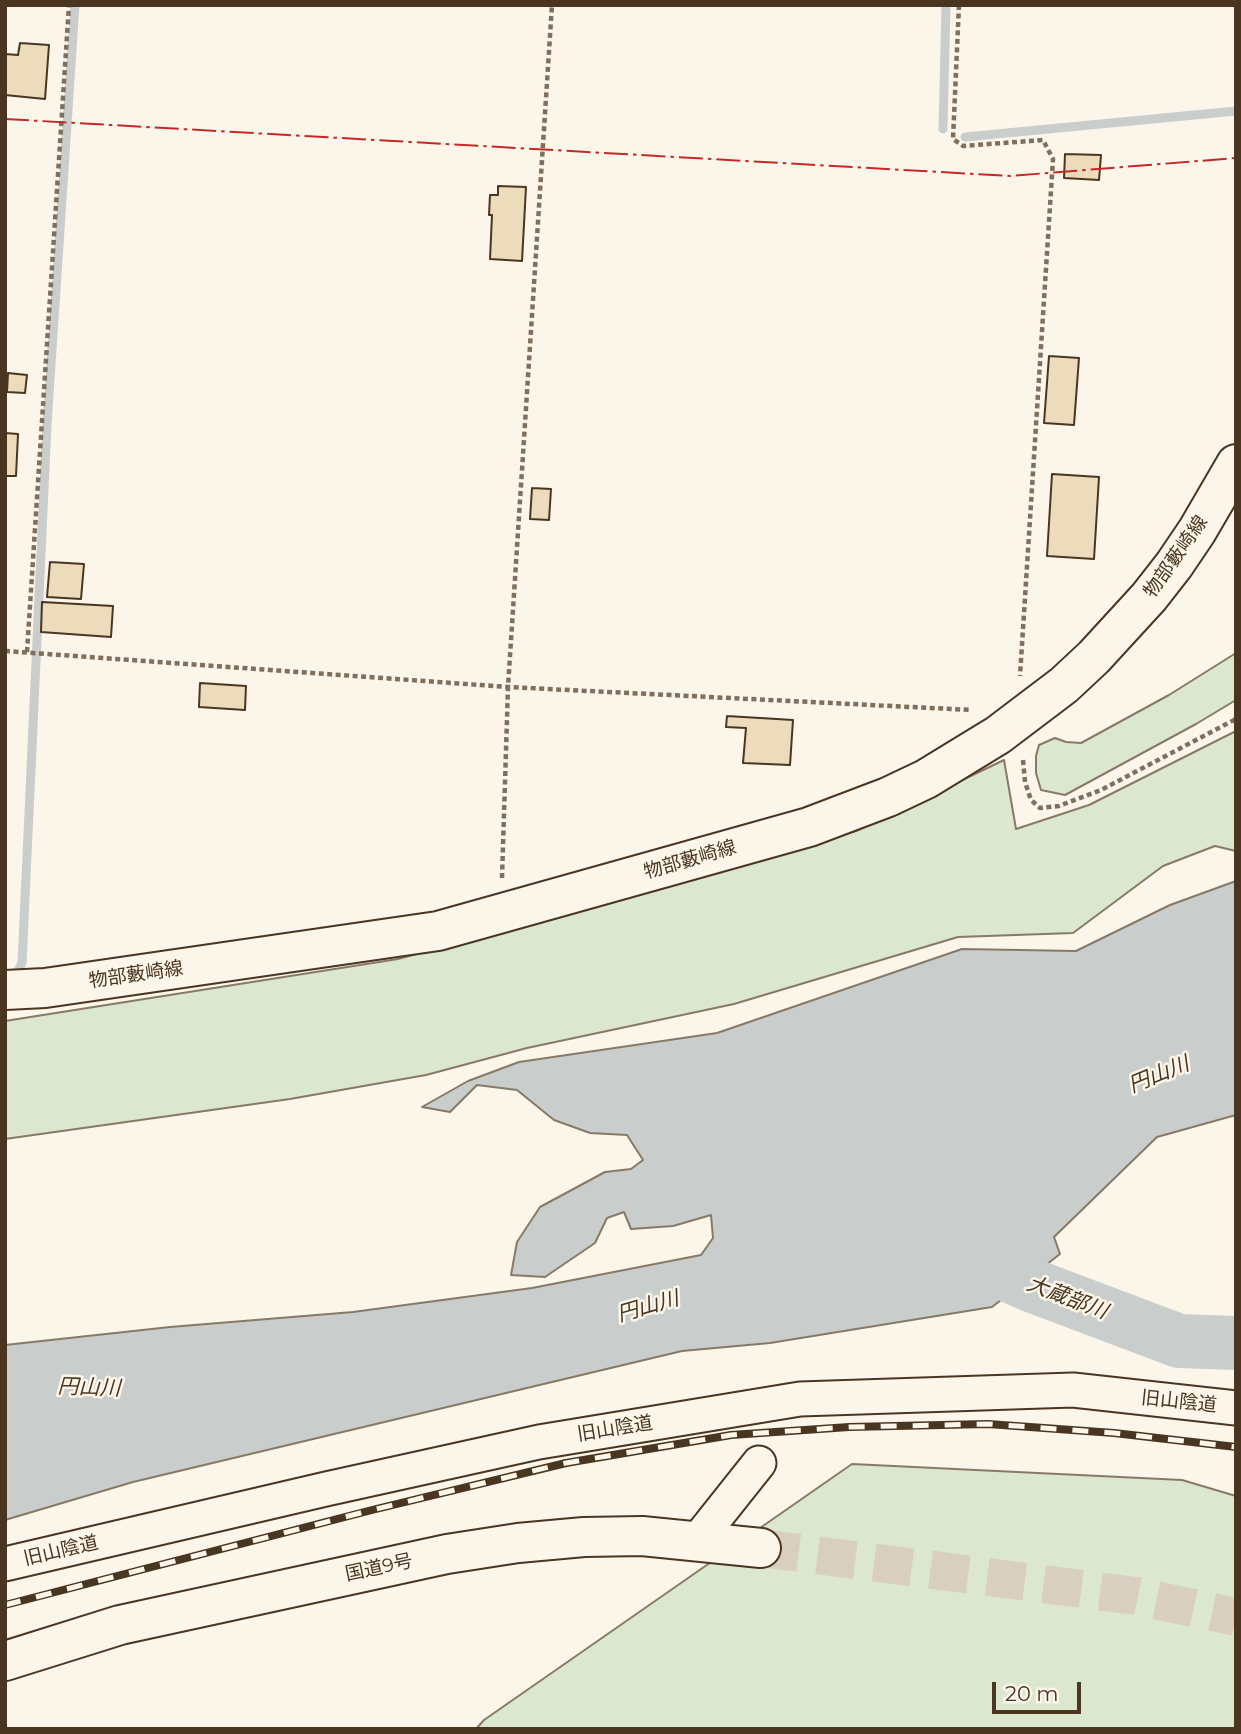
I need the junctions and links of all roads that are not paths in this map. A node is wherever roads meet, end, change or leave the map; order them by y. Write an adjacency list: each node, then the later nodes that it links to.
1 (1236, 464): 2 (main road, 物部藪崎線)
2 (5, 990)
3 (1236, 1408): 7 (street, 旧山陰道)
4 (759, 1463): 5 (street)
5 (697, 1541): 6 (main road, 国道9号); 8 (main road, 国道9号)
6 (761, 1548)
7 (5, 1564)
8 (5, 1661)

